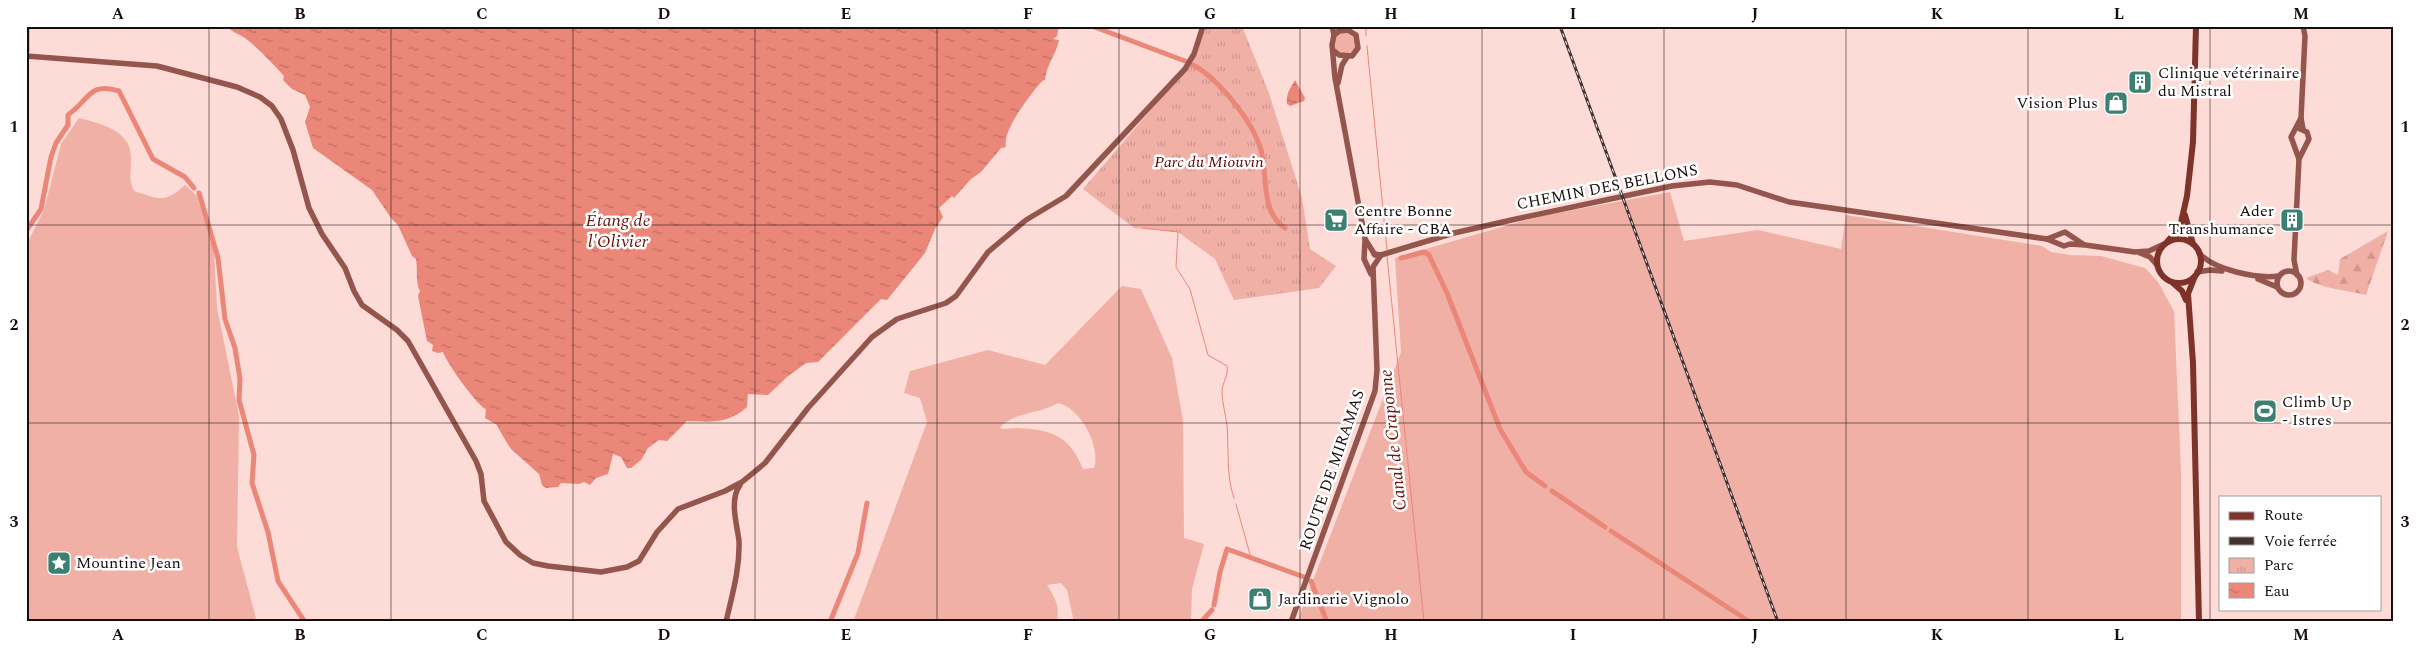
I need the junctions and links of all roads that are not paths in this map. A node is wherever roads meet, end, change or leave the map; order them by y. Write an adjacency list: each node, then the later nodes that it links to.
1 (1203, 26): 42 (street)
2 (1332, 26): 7 (street)
3 (2196, 26): 19 (main road)
4 (2303, 26): 8 (street)
5 (2308, 26): 8 (street)
6 (1341, 28): 7 (street); 11 (street)
7 (1334, 35): 9 (street)
8 (2305, 36): 13 (street)
9 (1333, 50): 11 (street); 12 (street)
10 (26, 56): 42 (street)
11 (1347, 57): 12 (street)
12 (1337, 85): 21 (street)
13 (2301, 118): 14 (street); 15 (street)
14 (2303, 129): 15 (street); 17 (street)
15 (2296, 130): 16 (street)
16 (2294, 146): 17 (street); 18 (street)
17 (2305, 146): 18 (street)
18 (2299, 159): 31 (street)
19 (2185, 209): 25 (main road); 26 (main road)
20 (2058, 236): 22 (street, CHEMIN DES BELLONS); 23 (street); 24 (street)
21 (1365, 239): 29 (street); 30 (street)
22 (2047, 239): 24 (street, CHEMIN DES BELLONS); 30 (street, CHEMIN DES BELLONS)
23 (2071, 241): 24 (street, CHEMIN DES BELLONS); 27 (street)
24 (2060, 243)
25 (2166, 243): 26 (main road); 27 (street); 33 (main road)
26 (2193, 244): 28 (main road)
27 (2135, 252): 33 (street)
28 (2199, 253): 35 (main road); 37 (street)
29 (1365, 255): 30 (street); 32 (street)
30 (1376, 257): 32 (street); 38 (street, ROUTE DE MIRAMAS)
31 (2294, 260): 34 (street); 36 (street)
32 (1367, 264): 38 (street)
33 (2157, 265): 39 (main road)
34 (2286, 272): 36 (street); 37 (street)
35 (2196, 274): 39 (main road); 40 (street); 41 (main road)
36 (2298, 275): 40 (street)
37 (2279, 276): 40 (street)
38 (1373, 280): 44 (street, ROUTE DE MIRAMAS)
39 (2172, 282): 41 (main road)
40 (2278, 287)
41 (2190, 313): 45 (main road)
42 (742, 482): 43 (street)
43 (726, 622)
44 (1292, 622)
45 (2199, 622)

